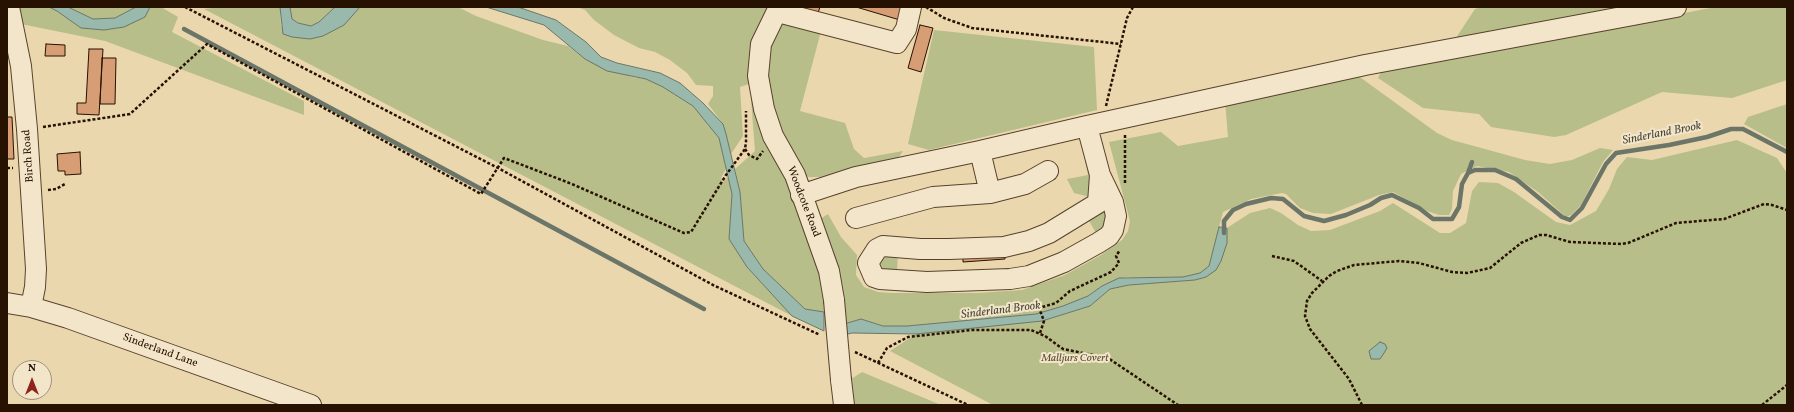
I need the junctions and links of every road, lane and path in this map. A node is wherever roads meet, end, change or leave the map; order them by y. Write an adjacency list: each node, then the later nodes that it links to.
1 (10, 7): 10 (street, Birch Road)
2 (185, 7): 13 (path)
3 (911, 7): 7 (street)
4 (926, 7): 8 (path)
5 (1133, 7): 8 (path)
6 (1676, 7): 9 (street)
7 (778, 9): 17 (street, Woodcote Road)
8 (1121, 44): 9 (path)
9 (1096, 124): 11 (street); 15 (street)
10 (27, 130): 13 (path); 23 (street, Birch Road)
11 (980, 151): 16 (street); 17 (street)
12 (750, 155): 13 (path)
13 (498, 168): 26 (path)
14 (1048, 171): 16 (street)
15 (1100, 174): 15 (street)
16 (990, 193): 19 (street)
17 (801, 195): 31 (street, Woodcote Road, bridge)
18 (1787, 210): 21 (path)
19 (856, 218)
20 (1272, 256): 21 (path)
21 (1322, 281): 34 (path)
22 (7, 303): 23 (street, Sinderland Lane)
23 (31, 307): 30 (street, Sinderland Lane)
24 (1039, 308): 25 (path)
25 (1040, 334): 28 (path); 33 (path)
26 (821, 336)
27 (850, 349): 28 (path)
28 (878, 363): 32 (path)
29 (1787, 385): 35 (path)
30 (311, 405)
31 (844, 405)
32 (968, 405)
33 (1178, 405)
34 (1362, 405)
35 (1762, 405)

